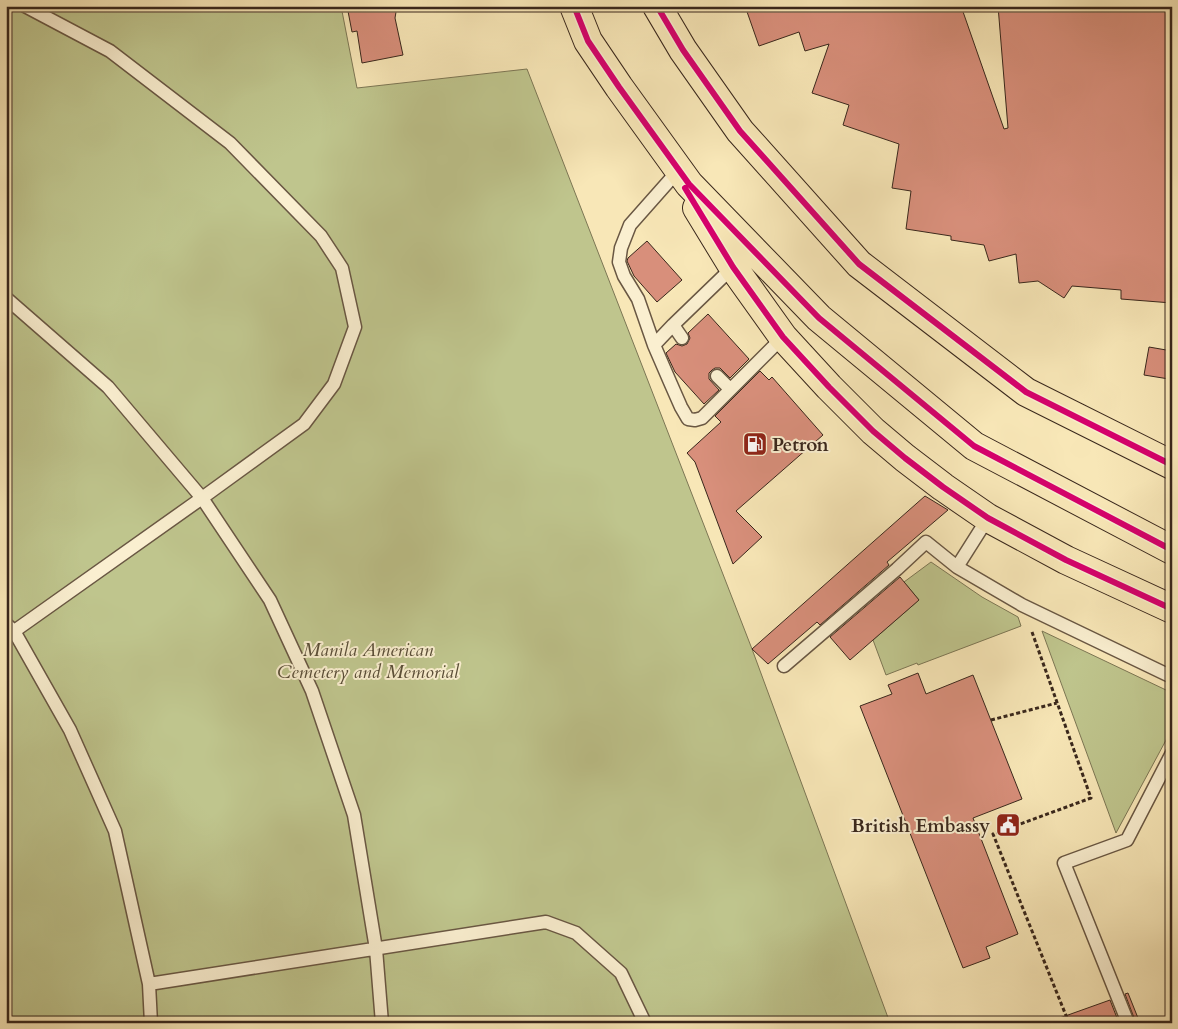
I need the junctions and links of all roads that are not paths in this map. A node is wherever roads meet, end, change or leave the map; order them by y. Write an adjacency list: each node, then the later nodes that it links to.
1 (25, 6): 17 (lane)
2 (560, 6): 5 (main road)
3 (574, 6): 5 (main road)
4 (657, 6): 16 (main road)
5 (588, 41): 6 (main road)
6 (662, 146): 7 (main road); 19 (main road)
7 (676, 173): 8 (main road); 13 (lane)
8 (732, 268): 10 (lane); 11 (main road)
9 (6, 298): 17 (lane)
10 (673, 325): 12 (lane); 13 (lane)
11 (783, 337): 15 (lane); 18 (main road)
12 (682, 338)
13 (654, 345): 15 (lane)
14 (717, 376): 15 (lane)
15 (730, 389)
16 (1172, 465)
17 (202, 498): 22 (lane); 26 (lane)
18 (988, 518): 20 (lane); 21 (main road)
19 (1172, 550)
20 (957, 567): 23 (lane); 24 (lane)
21 (1172, 609)
22 (9, 630): 27 (lane)
23 (784, 666)
24 (1172, 678)
25 (1172, 753): 31 (lane)
26 (376, 949): 27 (lane); 29 (lane); 30 (lane)
27 (149, 984): 28 (lane)
28 (151, 1023)
29 (382, 1023)
30 (646, 1023)
31 (1128, 1023)

